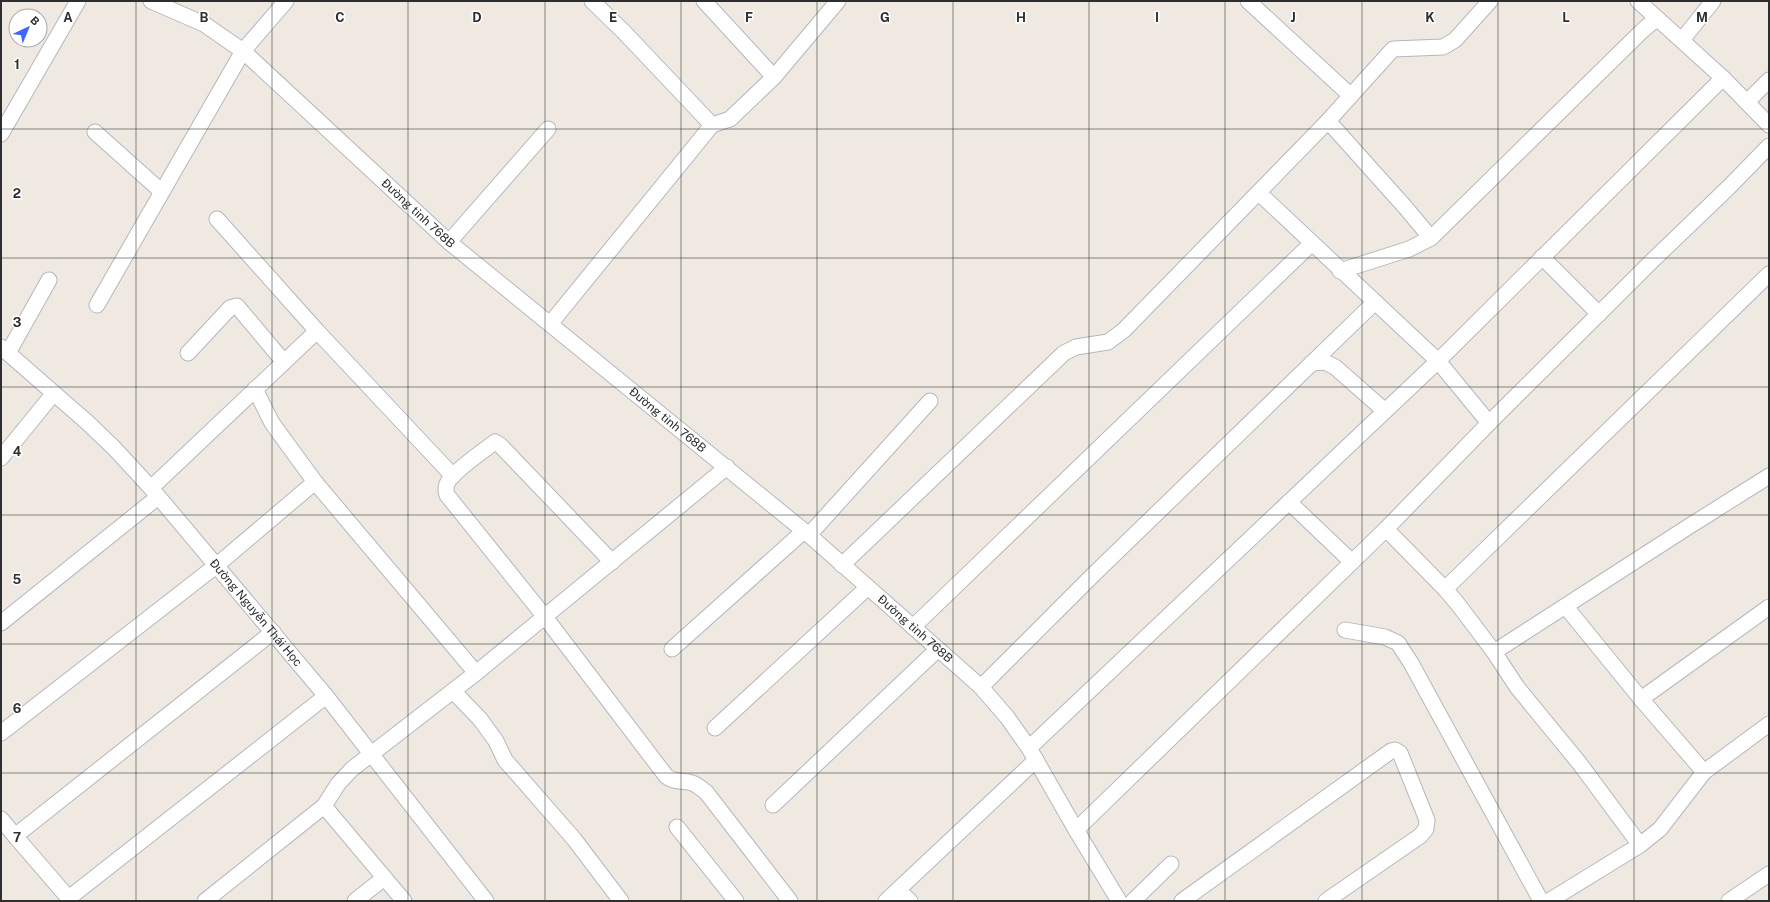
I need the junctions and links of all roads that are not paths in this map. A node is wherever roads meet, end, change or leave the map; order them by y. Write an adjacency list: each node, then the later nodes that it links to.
1 (78, 1): 24 (street)
2 (151, 1): 13 (street, Đường tỉnh 768B)
3 (286, 1): 13 (street)
4 (592, 1): 20 (street)
5 (704, 1): 14 (street)
6 (838, 1): 14 (street)
7 (1248, 1): 17 (street)
8 (1490, 1): 17 (street)
9 (1638, 1): 11 (street)
10 (1713, 1): 12 (street)
11 (1656, 19): 12 (street); 29 (street)
12 (1682, 40): 15 (street)
13 (243, 51): 26 (street); 30 (street, Đường tỉnh 768B)
14 (774, 77): 20 (street)
15 (1723, 78): 18 (street); 32 (street)
16 (1769, 80): 18 (street)
17 (1350, 95): 19 (street)
18 (1747, 102): 21 (street)
19 (1328, 121): 27 (street); 29 (street)
20 (712, 125): 39 (street)
21 (1769, 125)
22 (548, 130): 30 (street)
23 (95, 132): 26 (street)
24 (1, 134)
25 (1769, 146): 38 (street)
26 (162, 192): 37 (street)
27 (1259, 194): 31 (street); 63 (street)
28 (217, 219): 40 (street)
29 (1431, 238): 33 (street)
30 (449, 242): 39 (street, Đường tỉnh 768B)
31 (1312, 243): 33 (street); 70 (street)
32 (1542, 257): 38 (street); 43 (street)
33 (1340, 271): 36 (street)
34 (1769, 274): 65 (street)
35 (49, 280): 41 (street)
36 (1375, 302): 43 (street); 45 (street)
37 (97, 305)
38 (1599, 314): 50 (street)
39 (550, 324): 52 (street, Đường tỉnh 768B)
40 (317, 331): 44 (street); 53 (street)
41 (5, 350): 47 (street, Đường Nguyễn Thái Học)
42 (188, 353): 44 (street)
43 (1438, 361): 49 (street); 50 (street)
44 (284, 362): 46 (street)
45 (1312, 363): 49 (street); 77 (street)
46 (255, 389): 55 (street); 56 (street)
47 (54, 393): 51 (street); 56 (street, Đường Nguyễn Thái Học)
48 (930, 401): 59 (street)
49 (1385, 411): 57 (street)
50 (1490, 423): 58 (street)
51 (1, 458)
52 (727, 467): 59 (street, Đường tỉnh 768B); 60 (street)
53 (452, 476): 60 (street); 68 (street)
54 (1769, 476): 66 (street)
55 (315, 482): 62 (street); 76 (street)
56 (155, 493): 62 (street, Đường Nguyễn Thái Học); 69 (street)
57 (1289, 502): 61 (street); 85 (street)
58 (1386, 530): 61 (street); 65 (street)
59 (806, 533): 63 (street, Đường tỉnh 768B); 73 (street)
60 (612, 562): 68 (street)
61 (1352, 562): 91 (street)
62 (216, 565): 72 (street, Đường Nguyễn Thái Học); 83 (street)
63 (842, 565): 64 (street, Đường tỉnh 768B)
64 (868, 587): 70 (street, Đường tỉnh 768B); 82 (street)
65 (1445, 589): 75 (street)
66 (1566, 607): 75 (street); 80 (street)
67 (1769, 607): 80 (street)
68 (545, 617): 76 (street); 105 (street)
69 (1, 622)
70 (913, 628): 74 (street, Đường tỉnh 768B)
71 (1345, 630): 112 (street)
72 (272, 632): 79 (street, Đường Nguyễn Thái Học); 92 (street)
73 (672, 649)
74 (938, 649): 77 (street, Đường tỉnh 768B); 87 (street)
75 (1494, 652): 93 (street)
76 (476, 673): 78 (street)
77 (981, 687): 85 (street, Đường tỉnh 768B)
78 (453, 691): 84 (street); 103 (street)
79 (326, 696): 84 (street, Đường Nguyễn Thái Học); 99 (street)
80 (1641, 699): 86 (street)
81 (1769, 724): 86 (street)
82 (715, 728)
83 (1, 734)
84 (372, 753): 88 (street); 102 (street, Đường Nguyễn Thái Học)
85 (1033, 754): 91 (street, Đường tỉnh 768B); 97 (street)
86 (1704, 772): 93 (street)
87 (773, 805)
88 (324, 806): 96 (street); 100 (street)
89 (1, 819): 92 (street)
90 (677, 827): 104 (street)
91 (1076, 830): 108 (street, Đường tỉnh 768B)
92 (15, 836): 99 (street)
93 (1640, 845): 113 (street)
94 (1171, 864): 109 (street)
95 (1769, 874): 114 (street)
96 (384, 878): 98 (street); 101 (street)
97 (898, 890): 106 (street); 107 (street)
98 (361, 899)
99 (70, 900)
100 (206, 901)
101 (404, 901)
102 (486, 901)
103 (621, 901)
104 (736, 901)
105 (790, 901)
106 (886, 901)
107 (910, 901)
108 (1119, 901)
109 (1133, 901)
110 (1182, 901): 111 (street)
111 (1326, 901)
112 (1541, 901)
113 (1549, 901)
114 (1729, 901)

